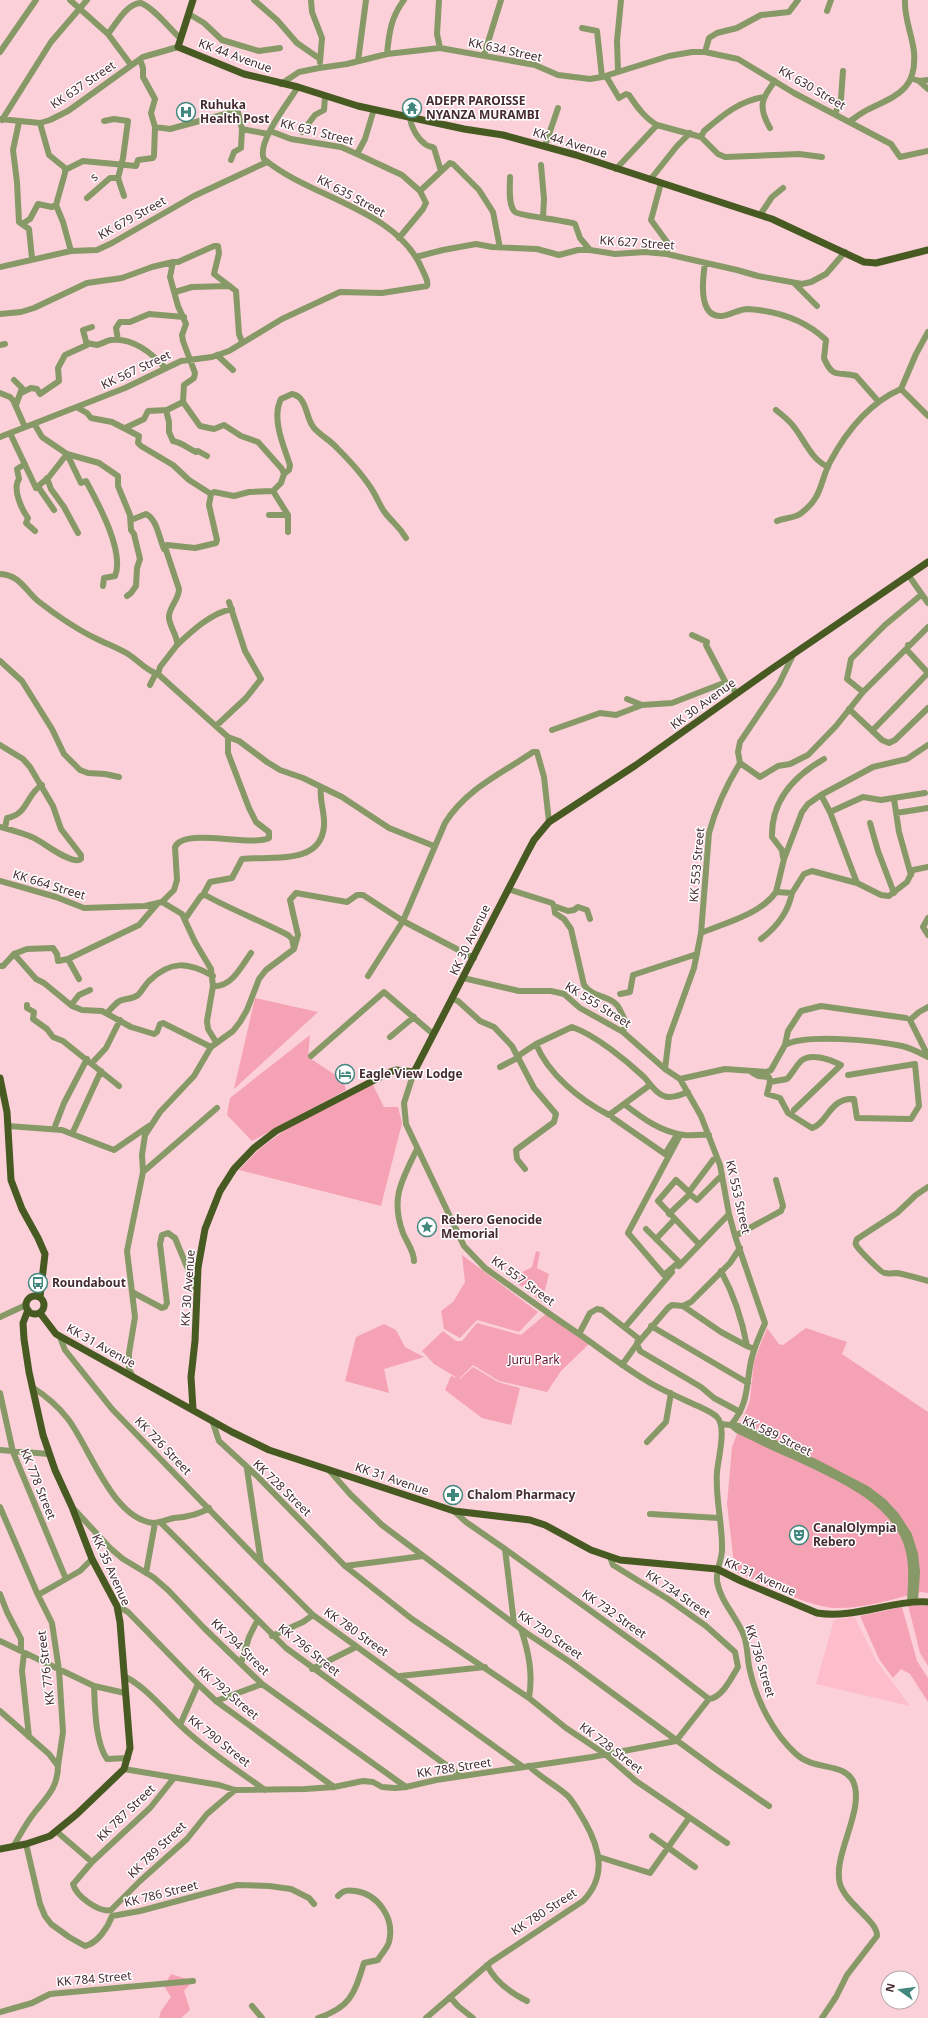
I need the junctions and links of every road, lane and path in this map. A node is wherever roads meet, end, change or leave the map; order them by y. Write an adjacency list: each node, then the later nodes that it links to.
1 (36, 0): 25 (street)
2 (70, 0): 16 (street, KK 637 Street)
3 (87, 0): 16 (street)
4 (194, 0): 18 (main road)
5 (254, 0): 30 (street)
6 (311, 0): 30 (street)
7 (366, 0): 31 (street)
8 (404, 0): 27 (street)
9 (439, 0): 24 (street)
10 (500, 0): 28 (street)
11 (621, 0): 34 (street)
12 (798, 0): 26 (street)
13 (831, 0): 17 (street)
14 (905, 0): 37 (street)
15 (136, 2): 20 (street); 21 (street)
16 (79, 8): 20 (street, KK 637 Street); 50 (street)
17 (826, 11)
18 (189, 14): 21 (main road); 23 (street)
19 (582, 28): 36 (street)
20 (108, 34): 32 (street, KK 637 Street)
21 (180, 38): 22 (main road)
22 (178, 47): 29 (street, KK 637 Street); 41 (main road, KK 44 Avenue)
23 (280, 48)
24 (440, 48): 27 (street, KK 634 Street); 28 (street, KK 634 Street)
25 (0, 52)
26 (705, 52): 34 (street, KK 634 Street); 40 (street, KK 630 Street)
27 (387, 54): 31 (street, KK 634 Street)
28 (484, 55): 36 (street, KK 634 Street)
29 (140, 59): 32 (street, KK 637 Street); 56 (street)
30 (320, 59): 33 (street)
31 (358, 61): 33 (street, KK 634 Street)
32 (131, 64): 54 (street, KK 637 Street)
33 (319, 68): 41 (street, KK 634 Street)
34 (618, 71): 36 (street, KK 634 Street)
35 (843, 71): 48 (street)
36 (604, 77): 55 (street)
37 (911, 78): 38 (street); 53 (street)
38 (919, 80): 39 (street); 43 (street)
39 (928, 80)
40 (775, 81): 45 (street); 48 (street, KK 630 Street)
41 (281, 84): 42 (main road, KK 44 Avenue)
42 (298, 87): 44 (main road, KK 44 Avenue); 60 (street)
43 (928, 89)
44 (326, 97): 47 (main road, KK 44 Avenue); 59 (street)
45 (764, 97): 57 (street); 62 (street)
46 (558, 108): 63 (street)
47 (374, 110): 49 (main road, KK 44 Avenue); 65 (street)
48 (835, 114): 53 (street, KK 630 Street)
49 (410, 118): 63 (main road, KK 44 Avenue); 73 (street)
50 (1, 119): 52 (street, KK 637 Street)
51 (104, 121): 69 (street)
52 (19, 122): 54 (street, KK 637 Street); 85 (street)
53 (849, 122): 64 (street, KK 630 Street)
54 (40, 123): 72 (street)
55 (657, 125): 61 (street); 71 (street)
56 (155, 127): 58 (street); 69 (street)
57 (770, 128)
58 (242, 129): 60 (street, KK 631 Street); 67 (street)
59 (302, 132)
60 (269, 133): 65 (street, KK 631 Street); 68 (street)
61 (690, 133): 62 (street); 76 (street)
62 (701, 136): 66 (street)
63 (545, 146): 71 (main road, KK 44 Avenue)
64 (928, 152)
65 (357, 154): 79 (street, KK 631 Street)
66 (822, 157)
67 (231, 160)
68 (267, 162): 86 (street, KK 635 Street); 90 (street, KK 679 Street)
69 (122, 164): 72 (street); 75 (street)
70 (541, 165): 84 (street)
71 (616, 169): 76 (main road, KK 44 Avenue)
72 (65, 170): 82 (street)
73 (441, 171): 79 (street); 87 (street)
74 (510, 177): 84 (street)
75 (118, 178): 80 (street); 81 (street, s)
76 (650, 180): 77 (main road, KK 44 Avenue)
77 (661, 183): 83 (main road, KK 44 Avenue); 92 (street)
78 (783, 188): 83 (street)
79 (420, 191): 86 (street)
80 (124, 196)
81 (87, 198)
82 (56, 205): 85 (street); 90 (street)
83 (760, 215): 91 (main road, KK 44 Avenue)
84 (543, 217): 88 (street)
85 (22, 224): 94 (street)
86 (399, 238): 93 (street, KK 635 Street)
87 (500, 248): 88 (street, KK 627 Street); 93 (street, KK 627 Street)
88 (590, 250): 92 (street, KK 627 Street)
89 (928, 250): 91 (main road, KK 44 Avenue)
90 (71, 251): 94 (street, KK 679 Street)
91 (844, 252): 98 (street, KK 627 Street)
92 (667, 254): 96 (street, KK 627 Street)
93 (416, 257): 100 (street, KK 635 Street)
94 (32, 258): 97 (street, KK 679 Street)
95 (174, 262): 99 (street); 101 (street); 103 (street)
96 (706, 263): 98 (street, KK 627 Street); 118 (street)
97 (0, 267)
98 (794, 284): 102 (street)
99 (230, 286): 101 (street); 108 (street)
100 (345, 291): 108 (street, KK 567 Street)
101 (175, 292): 104 (street)
102 (817, 306)
103 (0, 314)
104 (184, 317): 107 (street); 111 (street)
105 (92, 327): 109 (street)
106 (928, 332): 115 (street)
107 (118, 340): 109 (street); 112 (street)
108 (242, 342): 110 (street, KK 567 Street)
109 (87, 343): 116 (street)
110 (217, 355): 111 (street, KK 567 Street); 113 (street)
111 (191, 360): 112 (street, KK 567 Street); 119 (street)
112 (165, 368): 121 (street, KK 567 Street)
113 (233, 370)
114 (14, 380): 116 (street)
115 (901, 389): 118 (street); 124 (street)
116 (21, 393): 120 (street)
117 (1, 395): 120 (street)
118 (878, 401): 133 (street)
119 (183, 402): 122 (street); 134 (street)
120 (16, 404): 126 (street)
121 (78, 408): 125 (street, KK 567 Street); 127 (street)
122 (166, 410): 127 (street); 131 (street)
123 (776, 410): 133 (street)
124 (928, 416)
125 (35, 425): 126 (street, KK 567 Street); 130 (street)
126 (24, 428): 128 (street, KK 567 Street)
127 (125, 428): 138 (street)
128 (10, 433): 129 (street, KK 567 Street); 132 (street)
129 (0, 438)
130 (67, 454): 135 (street); 142 (street); 152 (street)
131 (207, 456)
132 (24, 464): 136 (street); 144 (street)
133 (828, 467): 143 (street)
134 (284, 474): 137 (street); 147 (street)
135 (46, 478): 136 (street); 146 (street)
136 (36, 488): 139 (street)
137 (273, 491): 138 (street); 141 (street)
138 (211, 494): 148 (street)
139 (54, 510)
140 (268, 515): 141 (street)
141 (288, 515): 145 (street)
142 (131, 520): 148 (street); 154 (street)
143 (777, 521)
144 (35, 531)
145 (288, 532)
146 (78, 533)
147 (406, 538)
148 (164, 549): 160 (street)
149 (928, 562): 151 (main road, KK 30 Avenue)
150 (0, 574): 165 (street)
151 (909, 576): 153 (street); 162 (main road, KK 30 Avenue)
152 (103, 586)
153 (921, 595): 156 (street); 168 (street)
154 (127, 596)
155 (229, 602): 157 (street)
156 (928, 603)
157 (232, 609): 160 (street); 174 (street)
158 (928, 627): 161 (street)
159 (692, 635): 166 (street)
160 (177, 645): 165 (street)
161 (908, 645): 164 (street); 168 (street)
162 (793, 655): 169 (main road, KK 30 Avenue); 181 (street, KK 553 Street)
163 (0, 661): 182 (street)
164 (928, 673): 176 (street)
165 (158, 674): 167 (street); 174 (street)
166 (727, 684): 169 (street); 171 (street)
167 (150, 685)
168 (863, 692): 173 (street)
169 (737, 694): 191 (main road, KK 30 Avenue)
170 (627, 699): 171 (street)
171 (642, 705): 175 (street)
172 (928, 708): 176 (street)
173 (849, 709): 176 (street); 181 (street)
174 (216, 726): 177 (street)
175 (552, 730)
176 (872, 731)
177 (228, 737): 184 (street); 205 (street)
178 (0, 745): 183 (street)
179 (928, 745): 186 (street)
180 (824, 759): 195 (street)
181 (740, 763): 211 (street, KK 553 Street)
182 (119, 777)
183 (42, 785): 193 (street); 193 (street)
184 (321, 786): 194 (street); 204 (street)
185 (925, 793): 187 (street)
186 (821, 795): 189 (street); 195 (street)
187 (894, 799): 189 (street); 190 (street)
188 (928, 808): 190 (street)
189 (830, 812): 199 (street)
190 (896, 813): 197 (street)
191 (549, 822): 194 (street); 200 (main road, KK 30 Avenue)
192 (870, 822): 203 (street)
193 (3, 827)
194 (434, 846): 210 (street)
195 (784, 859): 201 (street)
196 (928, 867): 197 (street)
197 (911, 875): 203 (street)
198 (0, 881): 205 (street, KK 664 Street)
199 (857, 883): 202 (street); 203 (street)
200 (508, 889): 206 (street); 218 (main road, KK 30 Avenue)
201 (776, 892): 202 (street); 211 (street)
202 (792, 893): 213 (street)
203 (894, 893)
204 (203, 895): 207 (street); 214 (street)
205 (160, 902): 207 (street); 219 (street)
206 (554, 906): 209 (street); 236 (street)
207 (185, 918): 221 (street)
208 (928, 918): 212 (street)
209 (590, 919)
210 (402, 921): 214 (street); 218 (street); 222 (street)
211 (701, 933): 217 (street, KK 553 Street)
212 (928, 935)
213 (761, 939)
214 (294, 948): 240 (street)
215 (251, 953): 225 (street)
216 (14, 954): 219 (street); 220 (street); 230 (street)
217 (697, 954): 227 (street); 247 (street, KK 553 Street)
218 (474, 958): 223 (main road, KK 30 Avenue)
219 (68, 959): 224 (street)
220 (0, 966)
221 (212, 976): 225 (street); 232 (street)
222 (368, 976)
223 (463, 978): 228 (main road, KK 30 Avenue); 236 (street, KK 555 Street)
224 (79, 979)
225 (213, 986): 240 (street)
226 (90, 990): 230 (street)
227 (620, 994)
228 (453, 999): 237 (main road, KK 30 Avenue); 243 (street)
229 (27, 1005): 245 (street)
230 (71, 1005): 232 (street)
231 (928, 1007): 244 (street)
232 (107, 1013): 235 (street)
233 (414, 1017): 237 (street); 238 (street); 242 (street)
234 (906, 1018): 241 (street)
235 (120, 1020): 240 (street); 245 (street)
236 (623, 1032): 247 (street, KK 555 Street)
237 (433, 1034): 250 (main road, KK 30 Avenue)
238 (390, 1038)
239 (536, 1044): 243 (street); 255 (street); 258 (street)
240 (214, 1045): 262 (street)
241 (785, 1045): 244 (street); 249 (street)
242 (312, 1056)
243 (518, 1056): 246 (street); 269 (street)
244 (928, 1056)
245 (89, 1061): 248 (street); 264 (street)
246 (500, 1067)
247 (664, 1069): 253 (street, KK 555 Street)
248 (101, 1071): 256 (street); 265 (street)
249 (750, 1071): 253 (street); 254 (street)
250 (414, 1072): 267 (street, KK 557 Street); 286 (main road, KK 30 Avenue)
251 (848, 1075): 254 (street)
252 (0, 1078): 263 (main road)
253 (680, 1080): 257 (street, KK 553 Street)
254 (770, 1082): 260 (street)
255 (650, 1085): 257 (street); 258 (street)
256 (119, 1086)
257 (688, 1092): 266 (street, KK 553 Street)
258 (624, 1104): 266 (street)
259 (217, 1108): 270 (street)
260 (794, 1110)
261 (613, 1118): 279 (street)
262 (151, 1125): 265 (street); 270 (street)
263 (8, 1126): 264 (street); 287 (main road)
264 (54, 1129): 265 (street)
265 (72, 1134)
266 (709, 1135): 271 (street, KK 553 Street)
267 (417, 1149): 282 (street); 294 (street, KK 557 Street)
268 (713, 1160): 274 (street)
269 (525, 1169)
270 (143, 1172): 285 (street)
271 (722, 1175): 274 (street); 275 (street, KK 553 Street)
272 (776, 1180): 278 (street)
273 (928, 1187): 284 (street)
274 (669, 1214): 276 (street)
275 (729, 1214): 278 (street, KK 553 Street); 293 (street)
276 (674, 1218): 279 (street); 280 (street)
277 (646, 1229): 279 (street)
278 (735, 1236): 281 (street, KK 553 Street)
279 (656, 1239)
280 (697, 1242)
281 (740, 1248): 283 (street); 298 (street, KK 553 Street)
282 (414, 1261)
283 (721, 1271): 288 (street); 297 (street)
284 (928, 1281)
285 (132, 1292): 286 (street); 300 (street)
286 (198, 1294): 305 (main road, KK 30 Avenue)
287 (40, 1297): 289 (main road); 290 (main road)
288 (683, 1306): 292 (street); 297 (street)
289 (27, 1308): 290 (main road); 291 (street); 302 (main road, KK 35 Avenue)
290 (40, 1313): 295 (main road, KK 31 Avenue)
291 (0, 1317)
292 (651, 1326): 296 (street); 301 (street)
293 (625, 1327): 294 (street); 296 (street)
294 (579, 1334): 299 (street, KK 557 Street)
295 (60, 1337): 300 (main road, KK 31 Avenue); 318 (street, KK 726 Street)
296 (637, 1344): 299 (street); 306 (street)
297 (747, 1346): 298 (street)
298 (754, 1349): 301 (street)
299 (622, 1365): 304 (street, KK 557 Street)
300 (133, 1377): 305 (main road, KK 31 Avenue)
301 (748, 1383): 306 (street)
302 (32, 1387): 313 (main road, KK 35 Avenue); 322 (street, KK 796 Street)
303 (0, 1393): 312 (street, KK 778 Street)
304 (671, 1393): 308 (street, KK 557 Street); 310 (street)
305 (193, 1409): 307 (main road, KK 31 Avenue)
306 (740, 1412): 309 (street)
307 (212, 1420): 314 (street, KK 728 Street); 315 (main road, KK 31 Avenue)
308 (721, 1424): 309 (street); 321 (street)
309 (731, 1425): 334 (street, KK 589 Street)
310 (647, 1442)
311 (0, 1450): 312 (street)
312 (13, 1452): 313 (street); 331 (street, KK 778 Street)
313 (48, 1454): 317 (main road, KK 35 Avenue)
314 (247, 1469): 327 (street); 328 (street, KK 728 Street)
315 (329, 1470): 319 (main road, KK 31 Avenue); 324 (street, KK 730 Street)
316 (0, 1507): 333 (street, KK 776 Street)
317 (72, 1507): 326 (main road, KK 35 Avenue); 330 (street, KK 794 Street)
318 (209, 1508): 322 (street); 327 (street, KK 726 Street)
319 (454, 1511): 323 (street, KK 732 Street); 325 (main road, KK 31 Avenue)
320 (650, 1514): 321 (street)
321 (719, 1518): 329 (street)
322 (157, 1522): 330 (street); 338 (street, KK 796 Street)
323 (505, 1549): 339 (street); 358 (street, KK 732 Street)
324 (423, 1556): 328 (street); 339 (street, KK 730 Street)
325 (610, 1557): 329 (main road, KK 31 Avenue); 347 (street, KK 734 Street)
326 (92, 1559): 331 (street); 336 (main road, KK 35 Avenue)
327 (260, 1563): 337 (street, KK 780 Street)
328 (345, 1566): 348 (street, KK 728 Street)
329 (717, 1569): 334 (main road, KK 31 Avenue); 345 (street, KK 736 Street)
330 (146, 1573): 346 (street, KK 794 Street)
331 (66, 1579): 333 (street)
332 (0, 1594): 344 (street)
333 (38, 1595): 350 (street, KK 776 Street)
334 (913, 1602): 335 (main road, KK 31 Avenue)
335 (928, 1602)
336 (117, 1606): 351 (main road, KK 35 Avenue); 353 (street, KK 792 Street)
337 (313, 1615): 341 (street); 343 (street, KK 780 Street)
338 (257, 1621): 341 (street, KK 796 Street); 346 (street)
339 (514, 1624): 340 (street, KK 730 Street)
340 (522, 1629): 357 (street); 363 (street, KK 730 Street)
341 (272, 1636): 349 (street, KK 796 Street)
342 (0, 1641): 344 (street)
343 (356, 1647): 349 (street); 352 (street, KK 780 Street)
344 (22, 1652): 350 (street); 362 (street)
345 (748, 1658): 347 (street); 400 (street, KK 736 Street)
346 (241, 1663): 354 (street, KK 794 Street)
347 (738, 1664): 358 (street)
348 (485, 1667): 352 (street); 357 (street, KK 728 Street)
349 (312, 1668): 369 (street, KK 796 Street)
350 (59, 1670): 355 (street); 366 (street, KK 776 Street)
351 (124, 1676): 356 (main road, KK 35 Avenue); 361 (street, KK 790 Street)
352 (400, 1676): 367 (street, KK 780 Street)
353 (198, 1684): 359 (street, KK 792 Street); 361 (street)
354 (262, 1684): 359 (street); 372 (street, KK 794 Street)
355 (94, 1686): 356 (street); 365 (street)
356 (125, 1693): 365 (main road, KK 35 Avenue)
357 (530, 1698): 364 (street, KK 728 Street)
358 (709, 1699): 363 (street)
359 (216, 1700): 371 (street, KK 792 Street)
360 (0, 1711): 362 (street)
361 (180, 1725): 374 (street, KK 790 Street)
362 (29, 1737): 366 (street)
363 (676, 1741): 364 (street, KK 788 Street); 375 (street, KK 730 Street)
364 (605, 1754): 367 (street, KK 788 Street); 376 (street, KK 728 Street)
365 (128, 1758): 368 (main road, KK 35 Avenue)
366 (58, 1766): 381 (street, KK 776 Street)
367 (526, 1767): 369 (street, KK 788 Street); 384 (street, KK 780 Street)
368 (124, 1769): 370 (street, KK 788 Street); 377 (main road, KK 35 Avenue)
369 (461, 1776): 372 (street, KK 788 Street)
370 (174, 1778): 373 (street, KK 788 Street); 385 (street, KK 787 Street)
371 (334, 1787): 372 (street, KK 788 Street); 374 (street, KK 788 Street)
372 (406, 1787)
373 (235, 1790): 374 (street, KK 788 Street); 389 (street, KK 789 Street)
374 (266, 1791)
375 (769, 1806)
376 (689, 1818): 379 (street, KK 728 Street); 382 (street)
377 (56, 1832): 380 (main road, KK 35 Avenue); 385 (street)
378 (652, 1836): 382 (street)
379 (727, 1843)
380 (26, 1844): 381 (main road, KK 35 Avenue); 389 (street, KK 789 Street)
381 (13, 1847): 383 (main road, KK 35 Avenue)
382 (667, 1848): 384 (street); 386 (street)
383 (0, 1849)
384 (599, 1856): 390 (street, KK 780 Street)
385 (92, 1862): 389 (street, KK 786 Street)
386 (695, 1867)
387 (338, 1896): 397 (street)
388 (314, 1904): 389 (street, KK 786 Street)
389 (112, 1913)
390 (487, 1965): 392 (street, KK 780 Street); 393 (street)
391 (193, 1981): 395 (street, KK 784 Street)
392 (450, 1997): 398 (street, KK 780 Street); 399 (street)
393 (527, 2001)
394 (252, 2006): 396 (street)
395 (0, 2012)
396 (262, 2018)
397 (318, 2018)
398 (426, 2018)
399 (473, 2018)
400 (822, 2018)

